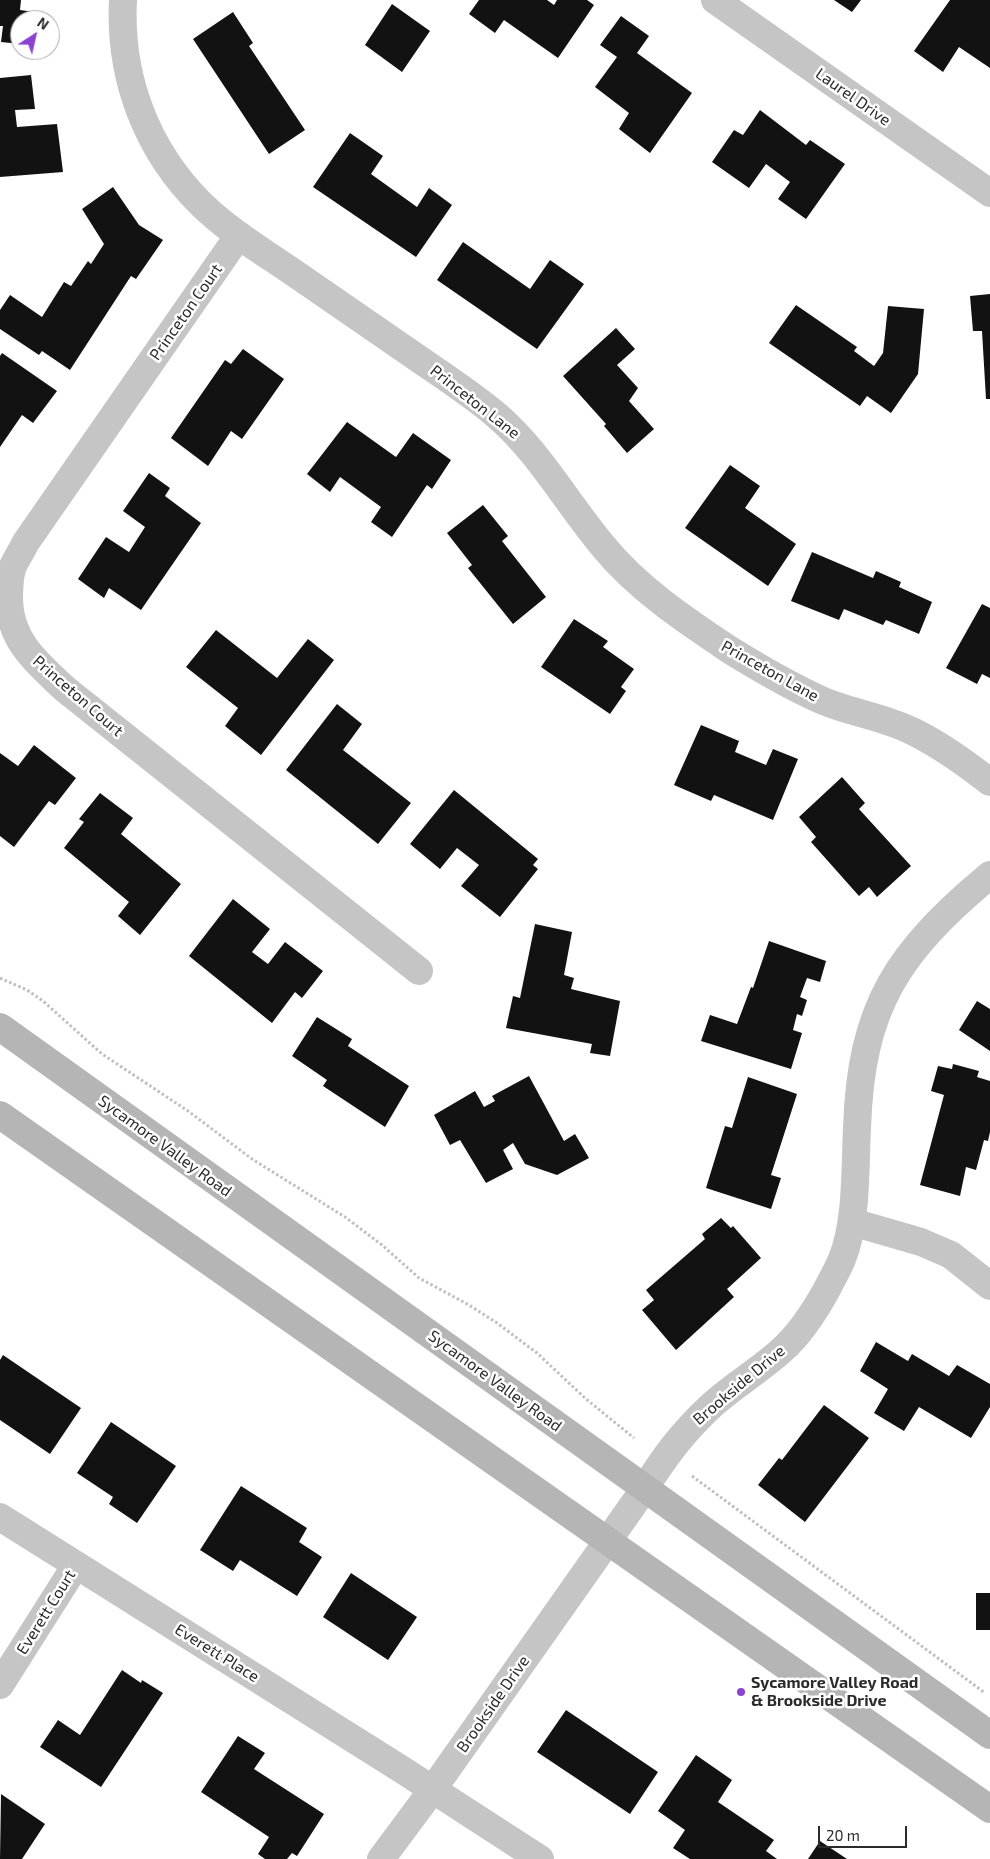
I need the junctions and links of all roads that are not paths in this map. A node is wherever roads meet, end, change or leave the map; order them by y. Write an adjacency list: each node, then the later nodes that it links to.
1 (124, 0): 4 (street, Princeton Lane)
2 (715, 0): 3 (street, Laurel Drive)
3 (990, 193)
4 (239, 235): 5 (street, Princeton Lane); 7 (street, Princeton Court)
5 (990, 782)
6 (990, 875): 10 (street, Brookside Drive)
7 (419, 971)
8 (0, 1027): 12 (main road, Sycamore Valley Road)
9 (0, 1115): 14 (main road)
10 (852, 1222): 11 (street); 12 (street, Brookside Drive)
11 (990, 1286)
12 (644, 1488): 14 (street, Brookside Drive); 17 (main road, Sycamore Valley Road)
13 (0, 1517): 15 (street, Everett Place)
14 (606, 1541): 18 (street, Brookside Drive); 19 (main road)
15 (76, 1564): 16 (street, Everett Court); 18 (street, Everett Place)
16 (0, 1685)
17 (990, 1734)
18 (433, 1790): 20 (street, Brookside Drive); 21 (street, Everett Place)
19 (990, 1809)
20 (381, 1859)
21 (540, 1859)

